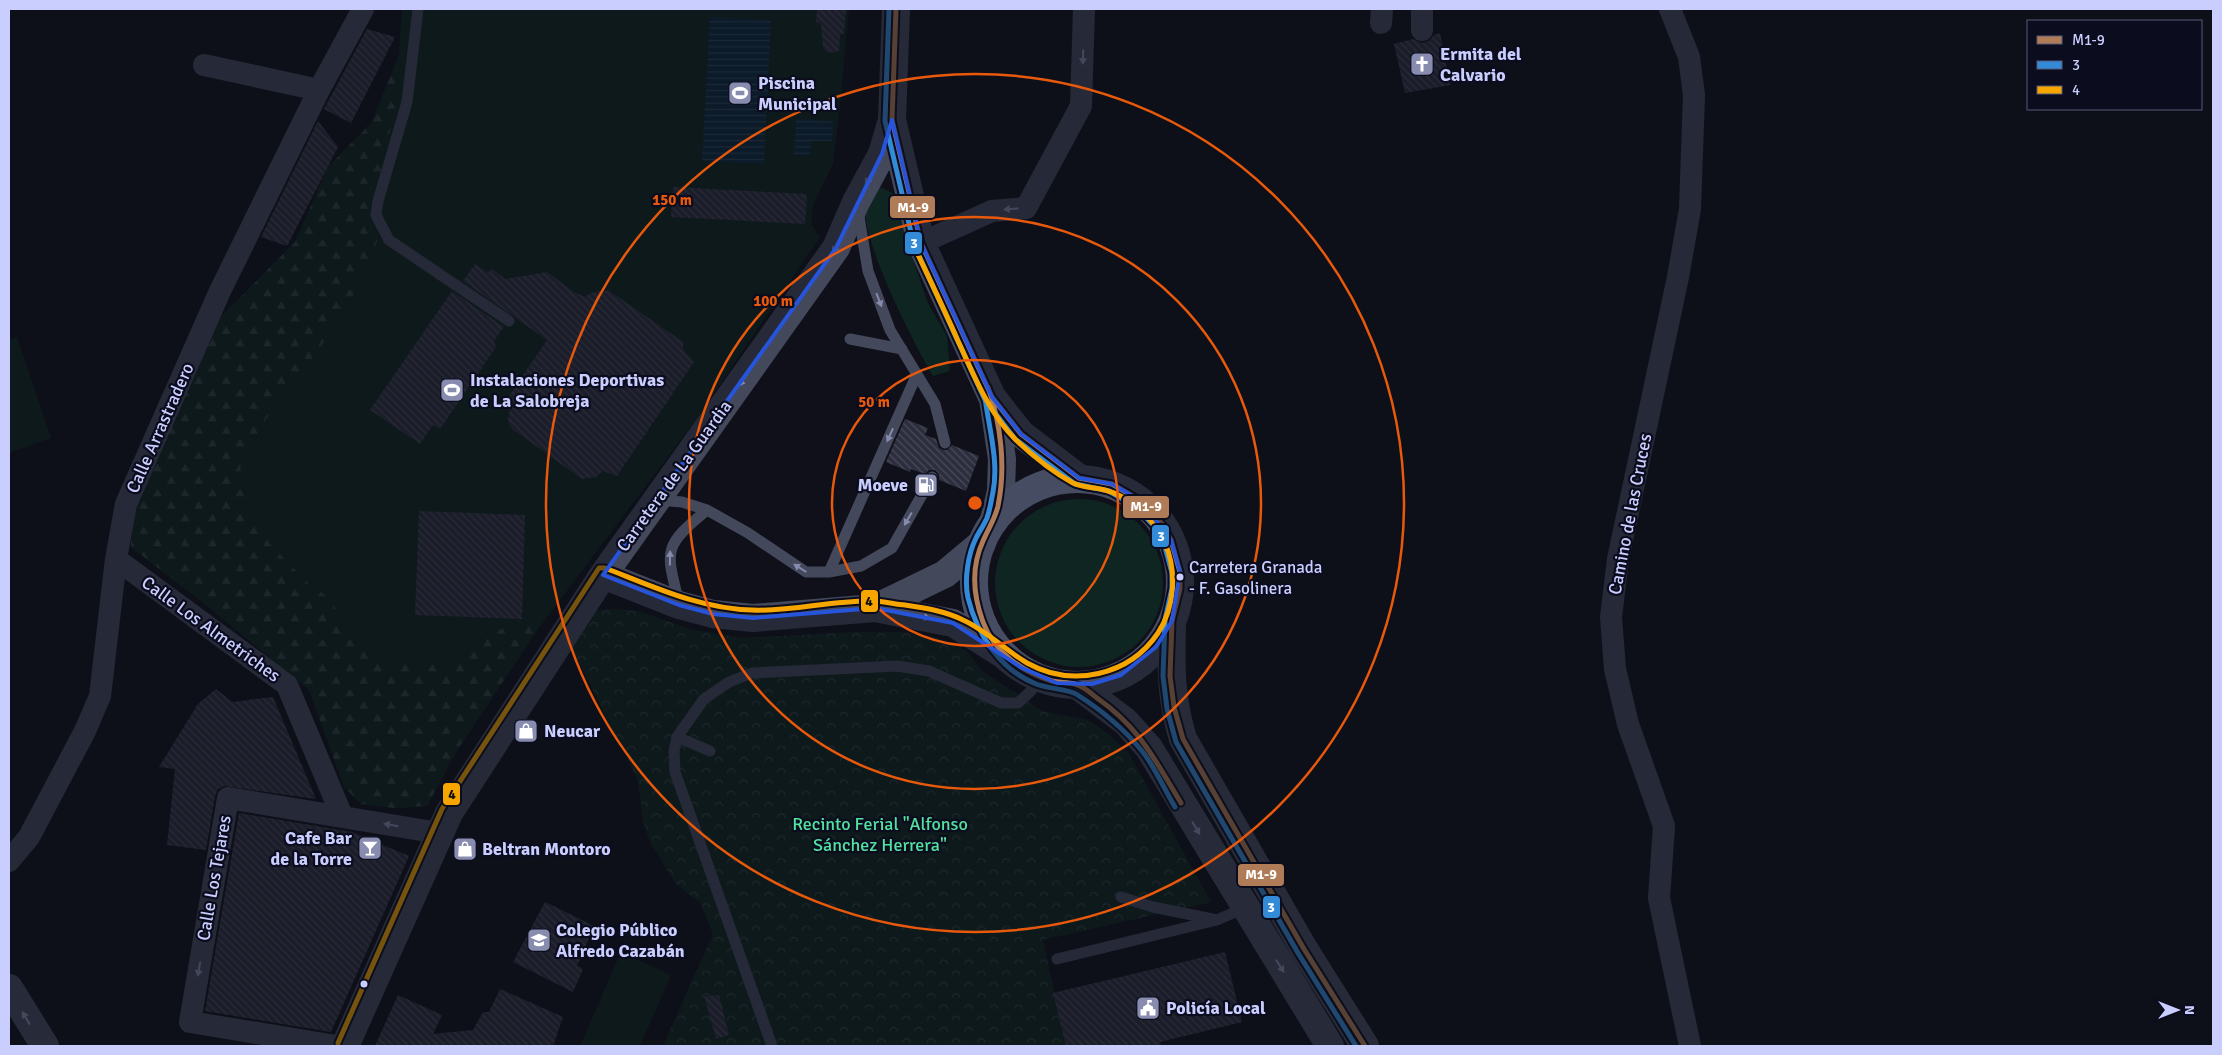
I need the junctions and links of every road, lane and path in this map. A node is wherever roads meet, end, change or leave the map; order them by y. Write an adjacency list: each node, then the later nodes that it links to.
1 (363, 9): 7 (street, Calle Arrastradero)
2 (418, 9): 11 (lane)
3 (896, 9): 8 (street)
4 (1084, 9): 10 (street, one-way to 10)
5 (1670, 9): 47 (street, Camino de las Cruces)
6 (204, 65): 7 (street)
7 (319, 90): 22 (street, Calle Arrastradero)
8 (892, 120): 9 (street, Carretera de La Guardia, one-way to 9); 10 (street)
9 (856, 202): 13 (lane, one-way to 13); 19 (street, Carretera de La Guardia, one-way to 19)
10 (921, 243): 15 (street)
11 (509, 321)
12 (850, 340): 13 (lane)
13 (902, 349): 14 (lane)
14 (917, 374): 16 (lane); 23 (lane, one-way to 23)
15 (992, 397): 18 (street); 21 (street)
16 (945, 443)
17 (932, 477): 23 (lane, one-way to 23)
18 (1079, 478): 21 (main road); 27 (main road)
19 (658, 500): 20 (lane); 24 (street, Carretera de La Guardia)
20 (706, 510): 23 (lane, one-way to 20); 25 (lane, one-way to 20)
21 (988, 532): 26 (street); 28 (main road)
22 (116, 560): 33 (street, Calle Los Almetriches); 35 (street, Calle Arrastradero)
23 (829, 572)
24 (603, 575): 25 (street); 34 (street, Carretera de La Guardia)
25 (679, 605): 26 (street)
26 (875, 608): 28 (street, one-way to 28)
27 (1172, 622): 30 (main road); 46 (main road)
28 (1007, 656): 29 (main road)
29 (1038, 677): 30 (main road); 31 (lane)
30 (1077, 685): 37 (main road, one-way to 37)
31 (677, 737): 32 (lane); 44 (lane)
32 (710, 751)
33 (342, 816): 34 (street, Calle Los Tejares, one-way to 33); 42 (street, Calle Los Tejares, one-way to 42)
34 (438, 834): 43 (street, Carretera de La Guardia)
35 (9, 860)
36 (1121, 897): 38 (lane)
37 (1244, 908): 38 (lane); 45 (main road, one-way to 45)
38 (1217, 920): 39 (lane)
39 (1057, 960)
40 (9, 988): 41 (main road, one-way to 40)
41 (45, 1046)
42 (336, 1046)
43 (345, 1046)
44 (772, 1046)
45 (1330, 1046)
46 (1365, 1046)
47 (1690, 1046)

